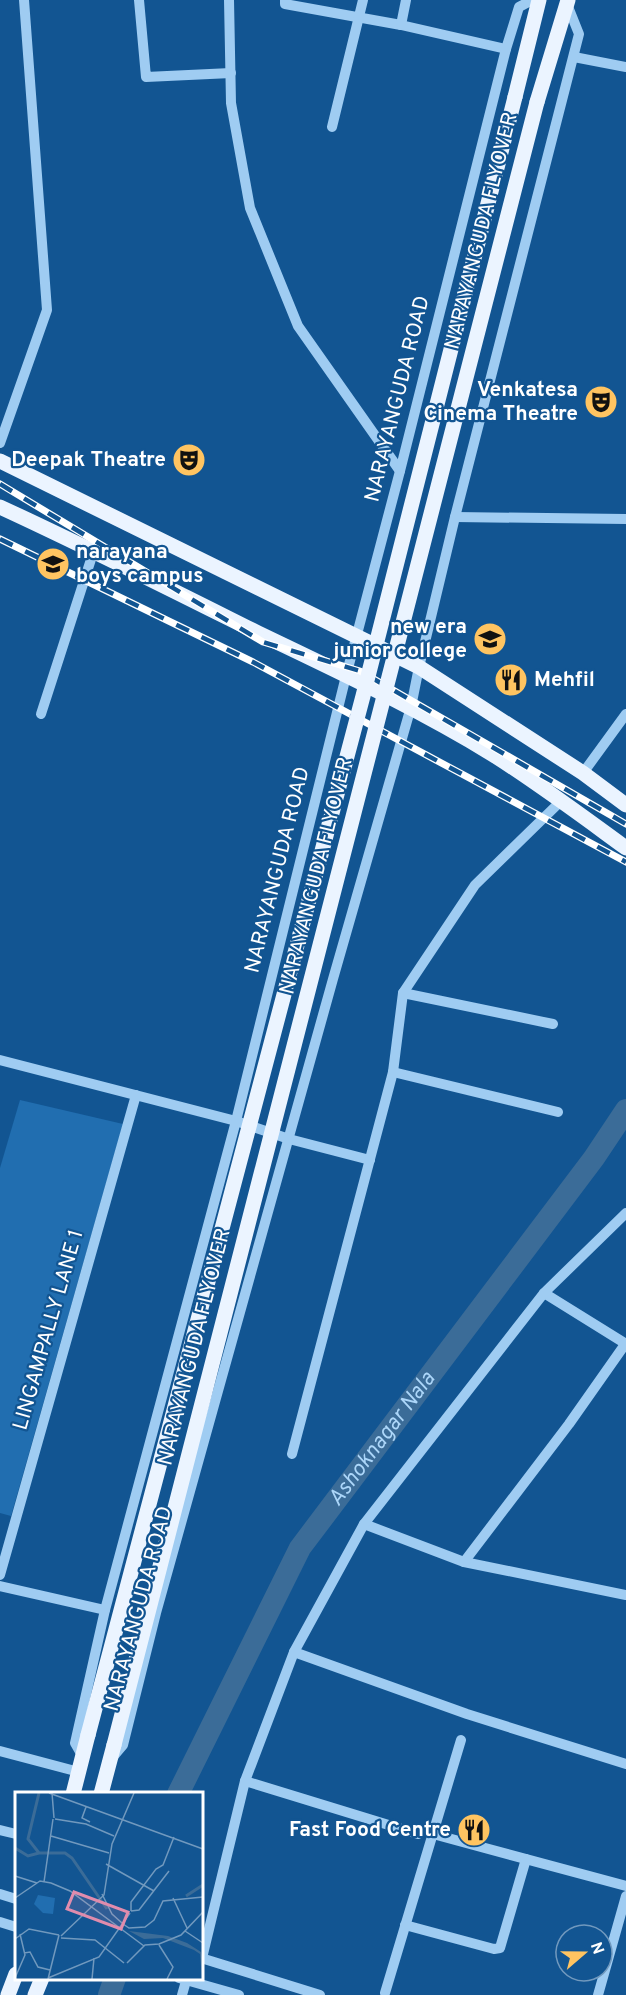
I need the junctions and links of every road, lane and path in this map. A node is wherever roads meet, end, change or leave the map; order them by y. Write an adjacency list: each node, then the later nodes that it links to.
1 (24, 0): 17 (street)
2 (139, 0): 15 (street)
3 (229, 0): 15 (street)
4 (285, 0): 10 (street)
5 (363, 0): 10 (street)
6 (406, 0): 11 (street)
7 (532, 0): 12 (street, NARAYANGUDA ROAD)
8 (539, 0): 57 (main road, NARAYANGUDA FLYOVER, bridge)
9 (567, 2): 13 (street, NARAYANGUDA ROAD); 56 (main road, NARAYANGUDA FLYOVER, bridge)
10 (359, 17): 11 (street); 16 (street)
11 (401, 25): 12 (street)
12 (507, 49): 19 (street, NARAYANGUDA ROAD)
13 (574, 57): 14 (street); 21 (street, NARAYANGUDA ROAD)
14 (626, 67)
15 (231, 73): 19 (street)
16 (332, 127)
17 (0, 443)
18 (0, 461): 24 (main road)
19 (400, 471): 24 (street, NARAYANGUDA ROAD)
20 (0, 506): 23 (main road)
21 (455, 517): 22 (street); 25 (street, NARAYANGUDA ROAD)
22 (626, 519)
23 (94, 550): 26 (main road); 28 (street)
24 (357, 635): 25 (main road); 26 (street, NARAYANGUDA ROAD)
25 (419, 667): 27 (street, NARAYANGUDA ROAD); 30 (main road)
26 (346, 676): 27 (main road); 40 (street, NARAYANGUDA ROAD)
27 (411, 707): 31 (main road); 41 (street, NARAYANGUDA ROAD)
28 (41, 714)
29 (626, 714): 30 (street)
30 (583, 773): 32 (main road)
31 (561, 801): 33 (main road); 34 (street)
32 (626, 805)
33 (626, 848)
34 (403, 993): 35 (street); 37 (street)
35 (553, 1024)
36 (0, 1060): 38 (street)
37 (393, 1072): 39 (street); 42 (street)
38 (136, 1095): 40 (street); 49 (street, LINGAMPALLY LANE 1)
39 (558, 1112)
40 (236, 1120): 41 (street); 52 (street, NARAYANGUDA ROAD)
41 (289, 1139): 42 (street); 56 (street, NARAYANGUDA ROAD)
42 (370, 1160): 46 (street)
43 (626, 1213): 44 (street)
44 (544, 1293): 45 (street); 47 (street)
45 (626, 1344): 48 (street)
46 (292, 1454)
47 (364, 1524): 48 (street); 53 (street)
48 (464, 1562): 51 (street)
49 (0, 1575)
50 (0, 1586): 52 (street)
51 (626, 1592)
52 (105, 1610): 57 (street, NARAYANGUDA ROAD)
53 (294, 1652): 58 (street); 59 (street)
54 (460, 1740): 65 (street)
55 (0, 1751): 57 (street)
56 (110, 1761): 61 (main road, NARAYANGUDA FLYOVER)
57 (81, 1764): 60 (main road, NARAYANGUDA FLYOVER)
58 (626, 1764)
59 (245, 1781): 64 (street); 74 (street)
60 (74, 1792)
61 (102, 1792)
62 (0, 1830): 63 (street)
63 (15, 1834)
64 (418, 1834)
65 (433, 1834): 66 (street); 72 (street)
66 (526, 1859): 67 (street); 72 (street)
67 (626, 1886)
68 (0, 1894): 70 (street)
69 (626, 1896): 85 (street)
70 (15, 1899)
71 (0, 1922): 73 (street)
72 (405, 1925): 79 (street)
73 (15, 1928)
74 (202, 1954)
75 (202, 1958): 84 (street)
76 (15, 1977): 80 (main road)
77 (41, 1980): 81 (main road)
78 (183, 1980): 82 (street); 83 (street)
79 (385, 1993)
80 (8, 1995)
81 (35, 1995)
82 (182, 1995)
83 (239, 1995)
84 (320, 1995)
85 (598, 1995)

